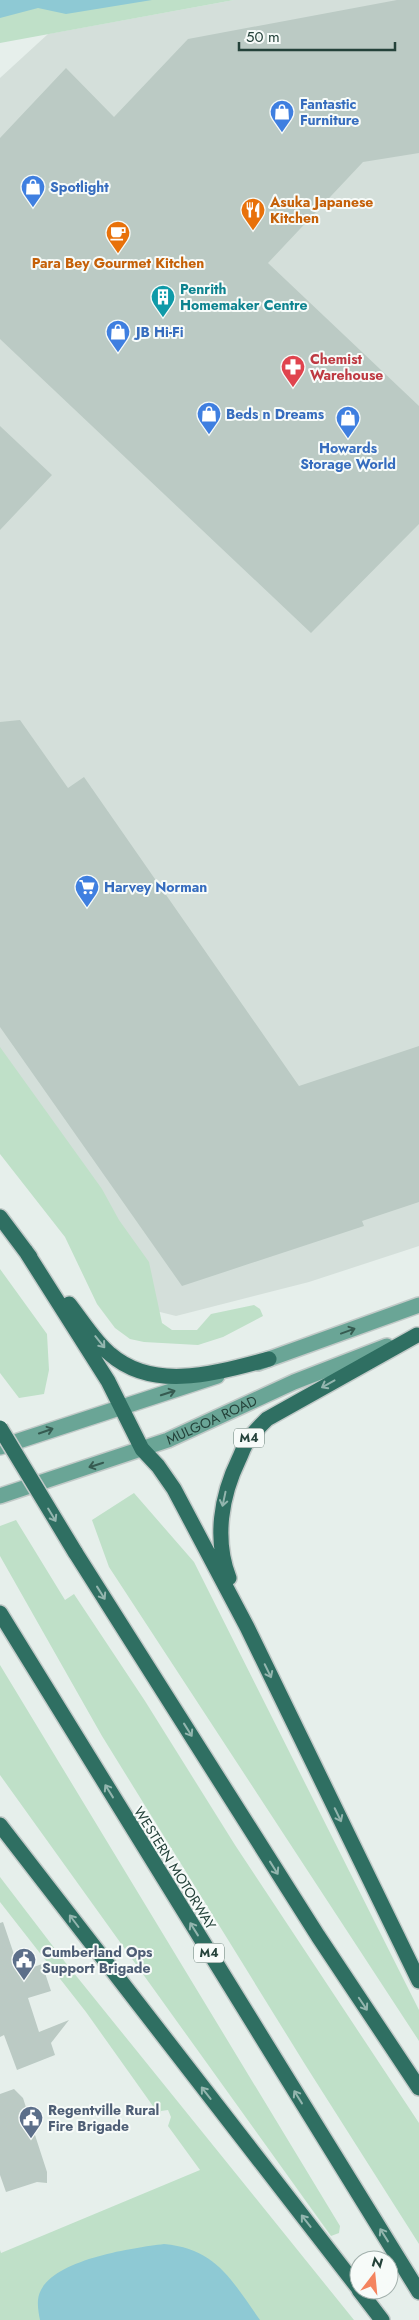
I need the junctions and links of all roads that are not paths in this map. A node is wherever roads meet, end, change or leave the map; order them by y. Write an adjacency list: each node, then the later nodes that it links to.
1 (0, 1217): 2 (highway)
2 (25, 1250): 5 (highway, one-way to 5); 6 (highway)
3 (419, 1305): 5 (main road, one-way to 3)
4 (418, 1335): 9 (main road, MULGOA ROAD); 12 (highway, M4, one-way to 12)
5 (269, 1359): 6 (main road, one-way to 5)
6 (122, 1407): 8 (main road, one-way to 6); 9 (highway)
7 (0, 1428): 15 (highway, one-way to 15, bridge)
8 (0, 1447)
9 (142, 1449): 10 (main road, MULGOA ROAD, one-way to 10); 12 (highway, M4)
10 (0, 1496)
11 (0, 1613): 17 (highway, WESTERN MOTORWAY / M4, one-way to 11)
12 (247, 1627): 14 (highway, M4, one-way to 14)
13 (0, 1825): 16 (highway, one-way to 13)
14 (419, 1981)
15 (419, 2088)
16 (349, 2277)
17 (419, 2292)
18 (367, 2300): 19 (highway)
19 (382, 2320)

